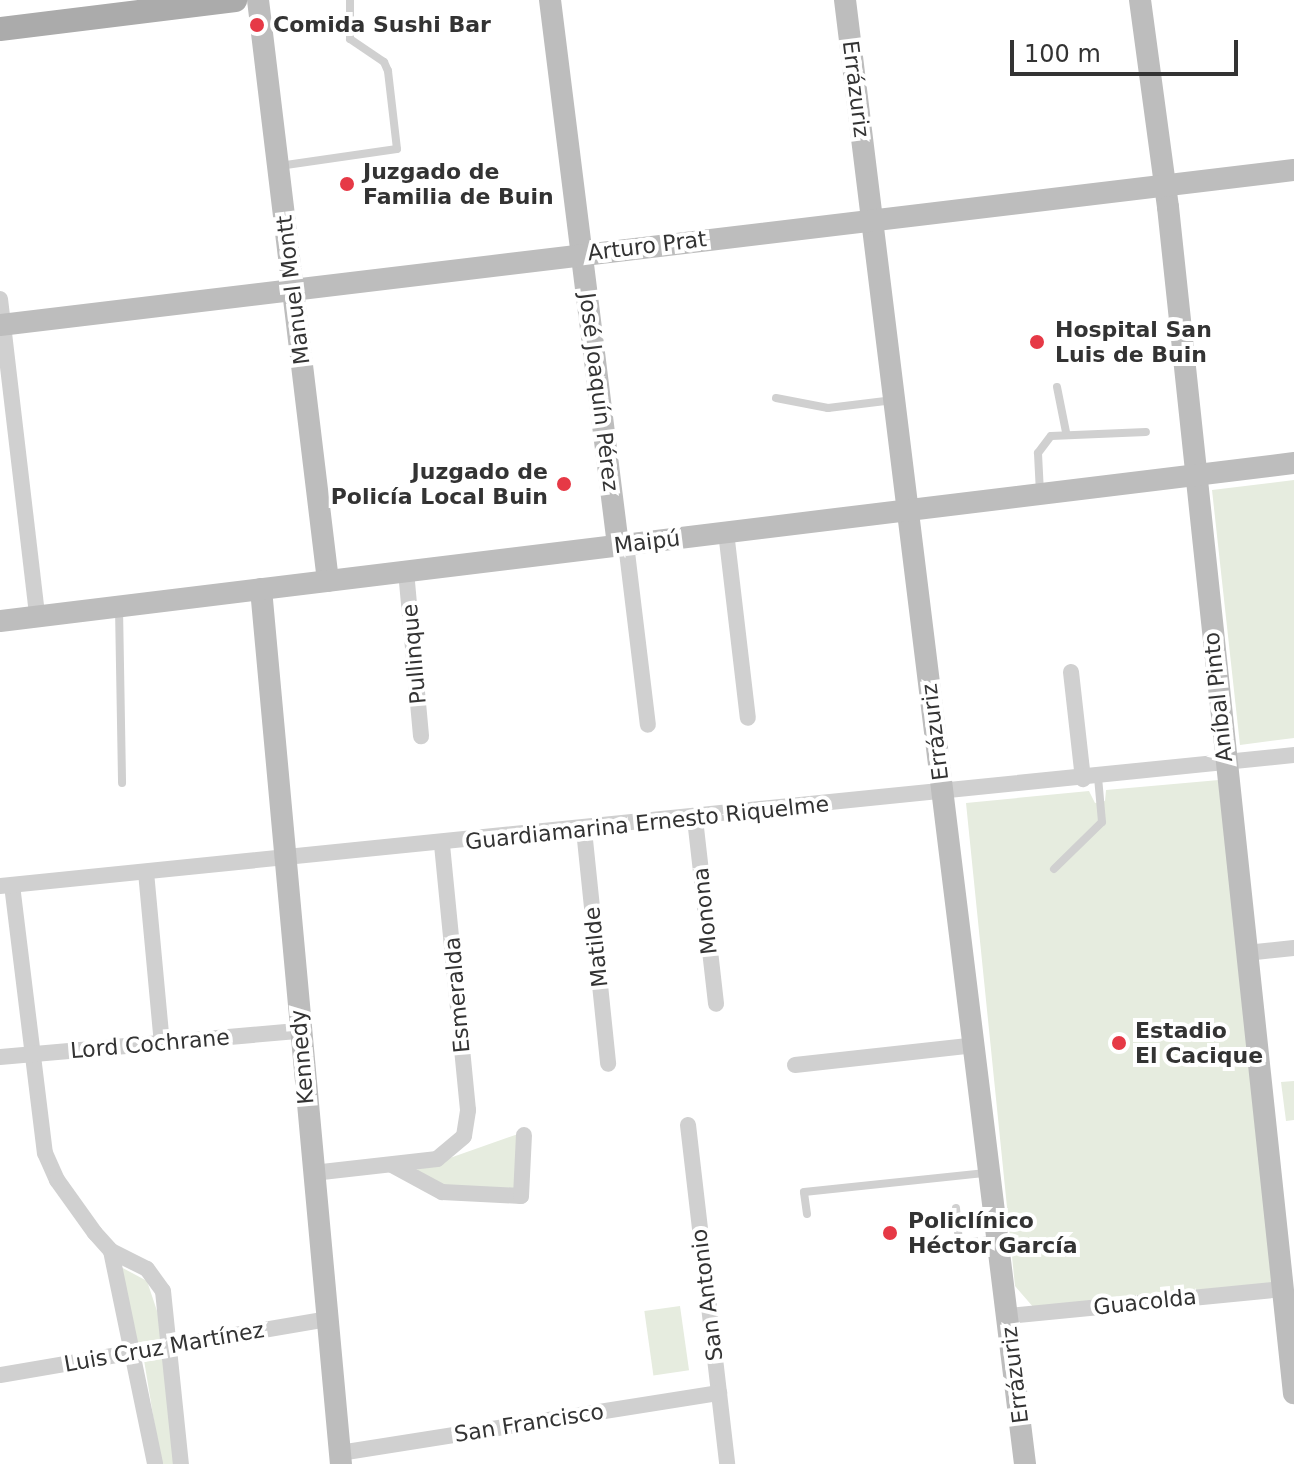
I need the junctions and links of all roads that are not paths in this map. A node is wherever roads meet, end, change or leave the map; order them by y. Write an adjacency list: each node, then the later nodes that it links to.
1 (235, 0): 7 (main road)
2 (258, 0): 8 (street, Manuel Montt)
3 (350, 0): 8 (lane)
4 (550, 0): 12 (street, José Joaquín Pérez)
5 (845, 0): 11 (street, Errázuriz)
6 (1140, 0): 10 (street, Aníbal Pinto)
7 (0, 29)
8 (278, 166): 13 (street, Manuel Montt)
9 (1294, 170): 10 (street, Arturo Prat)
10 (1165, 185): 11 (street, Arturo Prat); 22 (street, Aníbal Pinto)
11 (872, 217): 12 (street, Arturo Prat); 18 (street, Errázuriz)
12 (582, 255): 13 (street, Arturo Prat); 26 (street, José Joaquín Pérez)
13 (293, 289): 15 (street, Arturo Prat); 28 (street, Manuel Montt)
14 (0, 299): 15 (street)
15 (2, 324): 32 (street)
16 (1057, 387): 19 (lane)
17 (776, 398): 18 (lane)
18 (895, 400): 24 (street, Errázuriz)
19 (1066, 432): 20 (lane); 23 (lane)
20 (1146, 432)
21 (1294, 463): 22 (street, Maipú)
22 (1193, 476): 23 (street, Maipú); 40 (street, Aníbal Pinto)
23 (1040, 494): 24 (street, Maipú)
24 (909, 510): 25 (street, Maipú); 43 (street, Errázuriz)
25 (726, 532): 26 (street, Maipú); 36 (street)
26 (622, 545): 27 (street, Maipú); 37 (street)
27 (406, 571): 28 (street, Maipú); 38 (street, Pullinque)
28 (328, 581): 29 (street, Maipú)
29 (291, 585): 30 (street, Maipú); 34 (street, Kennedy)
30 (261, 589): 31 (street, Maipú); 34 (street, Kennedy)
31 (119, 606): 32 (street, Maipú); 42 (lane)
32 (37, 616): 33 (street, Maipú)
33 (0, 621)
34 (267, 650): 47 (street, Kennedy)
35 (1071, 672): 41 (street)
36 (748, 718)
37 (648, 725)
38 (421, 736)
39 (1294, 755): 40 (street, Guardiamarina Ernesto Riquelme)
40 (1225, 763): 41 (street, Guardiamarina Ernesto Riquelme); 52 (street, Aníbal Pinto)
41 (1090, 778): 43 (street, Guardiamarina Ernesto Riquelme); 48 (lane)
42 (122, 783)
43 (943, 794): 44 (street, Guardiamarina Ernesto Riquelme); 56 (street, Errázuriz)
44 (695, 819): 45 (street, Guardiamarina Ernesto Riquelme); 53 (street, Monona)
45 (584, 830): 46 (street, Guardiamarina Ernesto Riquelme); 59 (street, Matilde)
46 (442, 844): 47 (street, Guardiamarina Ernesto Riquelme); 63 (street, Esmeralda)
47 (284, 859): 49 (street, Guardiamarina Ernesto Riquelme); 54 (street, Kennedy)
48 (1054, 869)
49 (146, 872): 50 (street, Guardiamarina Ernesto Riquelme); 55 (street)
50 (6, 886): 57 (street)
51 (1294, 948): 52 (street)
52 (1246, 953): 70 (street, Aníbal Pinto)
53 (716, 1004)
54 (300, 1031): 55 (street, Lord Cochrane); 64 (street, Kennedy)
55 (162, 1043): 57 (street, Lord Cochrane)
56 (975, 1045): 60 (street); 65 (street, Errázuriz)
57 (31, 1055): 58 (street, Lord Cochrane); 69 (street)
58 (0, 1057)
59 (608, 1064)
60 (795, 1065)
61 (688, 1125): 76 (street, San Antonio)
62 (524, 1135): 63 (street)
63 (392, 1165): 64 (street)
64 (313, 1173): 72 (street, Kennedy)
65 (991, 1173): 67 (lane); 68 (street, Errázuriz)
66 (956, 1208): 68 (lane)
67 (807, 1214)
68 (999, 1239): 71 (street, Errázuriz)
69 (111, 1251): 73 (street); 74 (street)
70 (1286, 1275): 71 (street, Guacolda); 77 (street, Aníbal Pinto)
71 (1008, 1316): 82 (street, Errázuriz)
72 (327, 1319): 73 (street, Luis Cruz Martínez); 78 (street, Kennedy)
73 (171, 1346): 74 (street, Luis Cruz Martínez); 80 (street)
74 (132, 1352): 75 (street, Luis Cruz Martínez); 79 (street)
75 (0, 1375)
76 (719, 1393): 78 (street, San Francisco); 81 (street, San Antonio)
77 (1294, 1393)
78 (341, 1459)
79 (155, 1464)
80 (181, 1464)
81 (727, 1464)
82 (1025, 1464)

